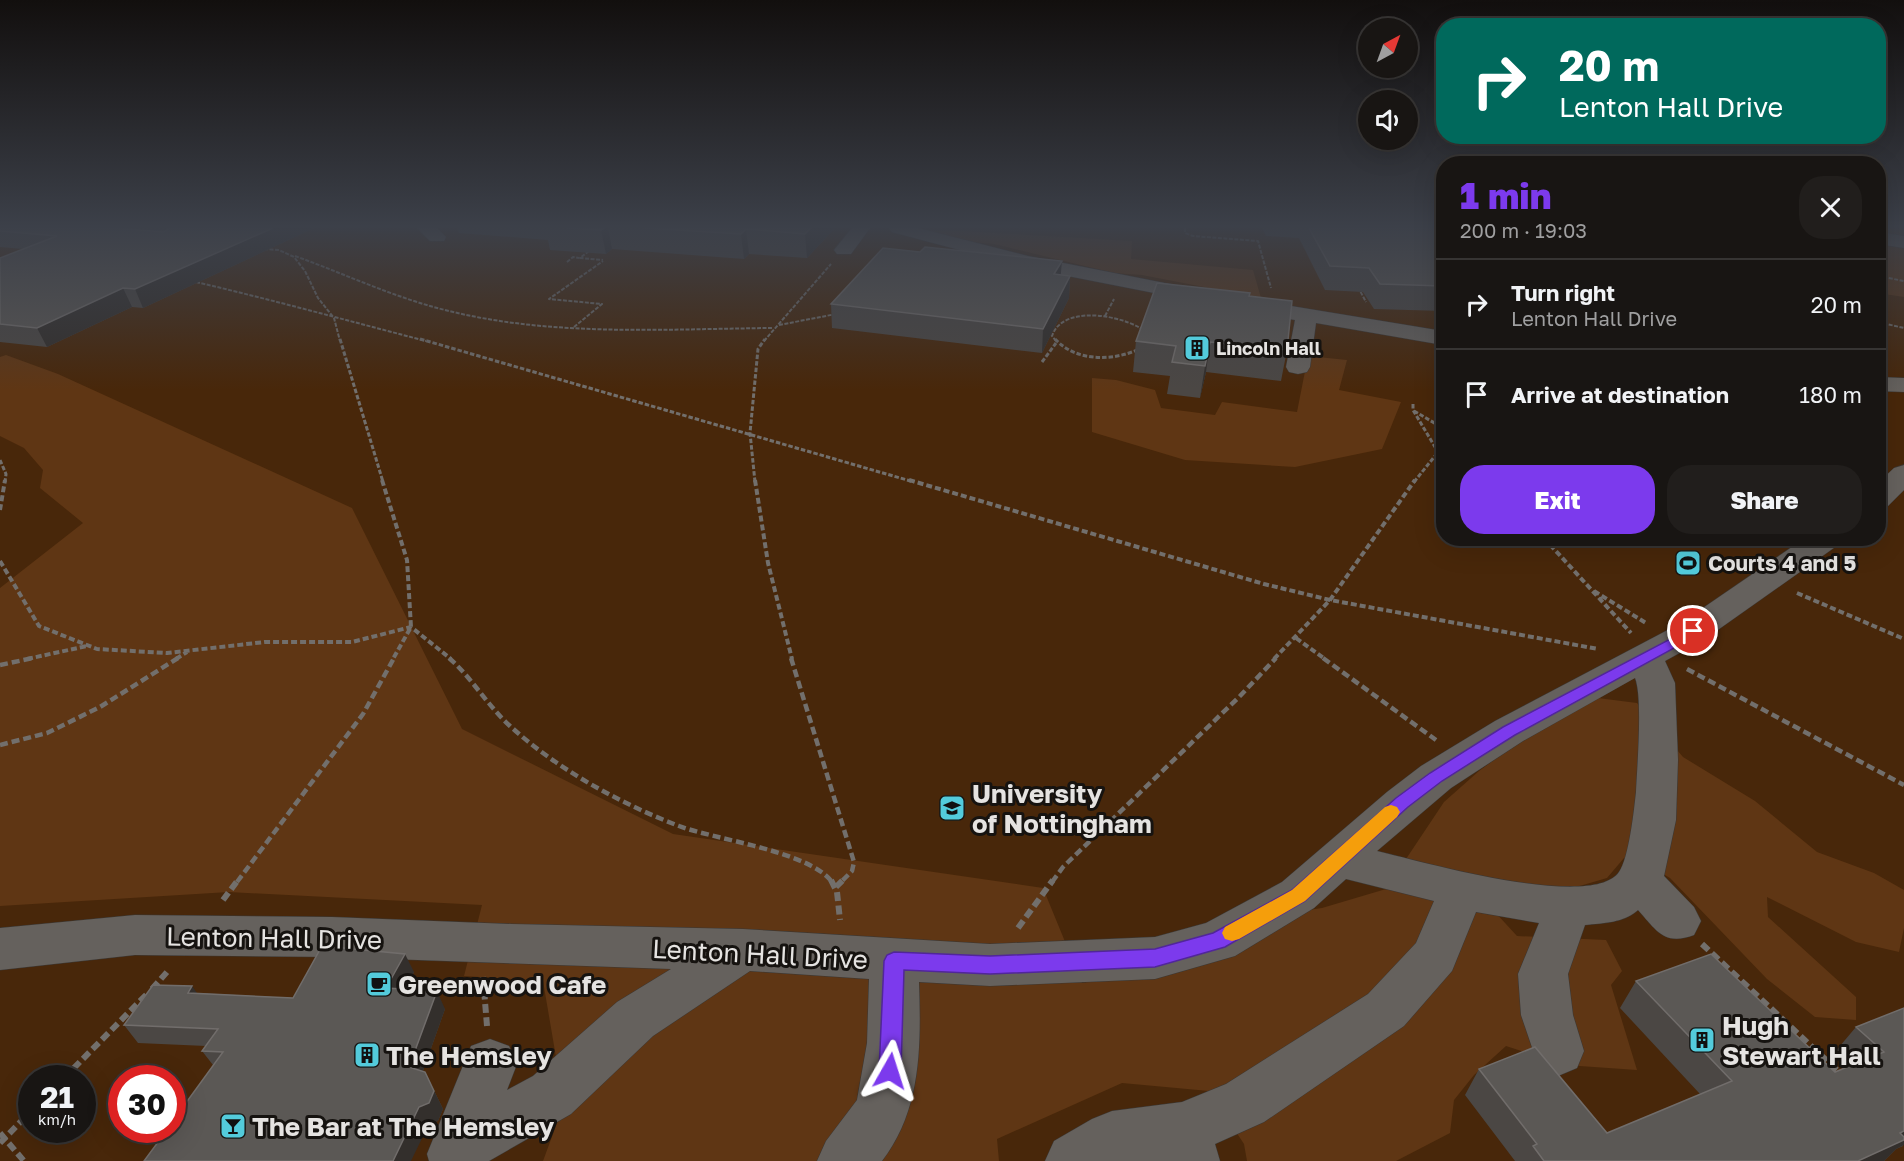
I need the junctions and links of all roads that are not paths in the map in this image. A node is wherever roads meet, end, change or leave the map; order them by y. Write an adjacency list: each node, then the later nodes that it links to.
1 (1097, 282): 3 (street)
2 (1126, 282): 3 (street)
3 (1222, 300): 4 (street)
4 (1308, 315): 5 (street); 6 (street)
5 (1436, 337)
6 (1298, 367)
7 (1886, 384): 8 (street)
8 (1904, 385)
9 (1904, 474): 10 (street)
10 (1886, 492)
11 (1816, 546): 12 (street, Lenton Hall Drive)
12 (1658, 649): 13 (street, Lenton Hall Drive); 14 (street)
13 (1337, 859): 15 (street); 20 (street, Lenton Hall Drive)
14 (1640, 881): 16 (street); 17 (street)
15 (1462, 889): 16 (street); 23 (street)
16 (1569, 908): 21 (street)
17 (1677, 921)
18 (0, 949): 19 (street, Lenton Hall Drive)
19 (743, 950): 20 (street, Lenton Hall Drive); 24 (street)
20 (894, 961): 25 (street)
21 (1558, 1051)
22 (490, 1064): 24 (street)
23 (1187, 1145): 26 (street)
24 (455, 1154)
25 (846, 1161)
26 (1074, 1161)

